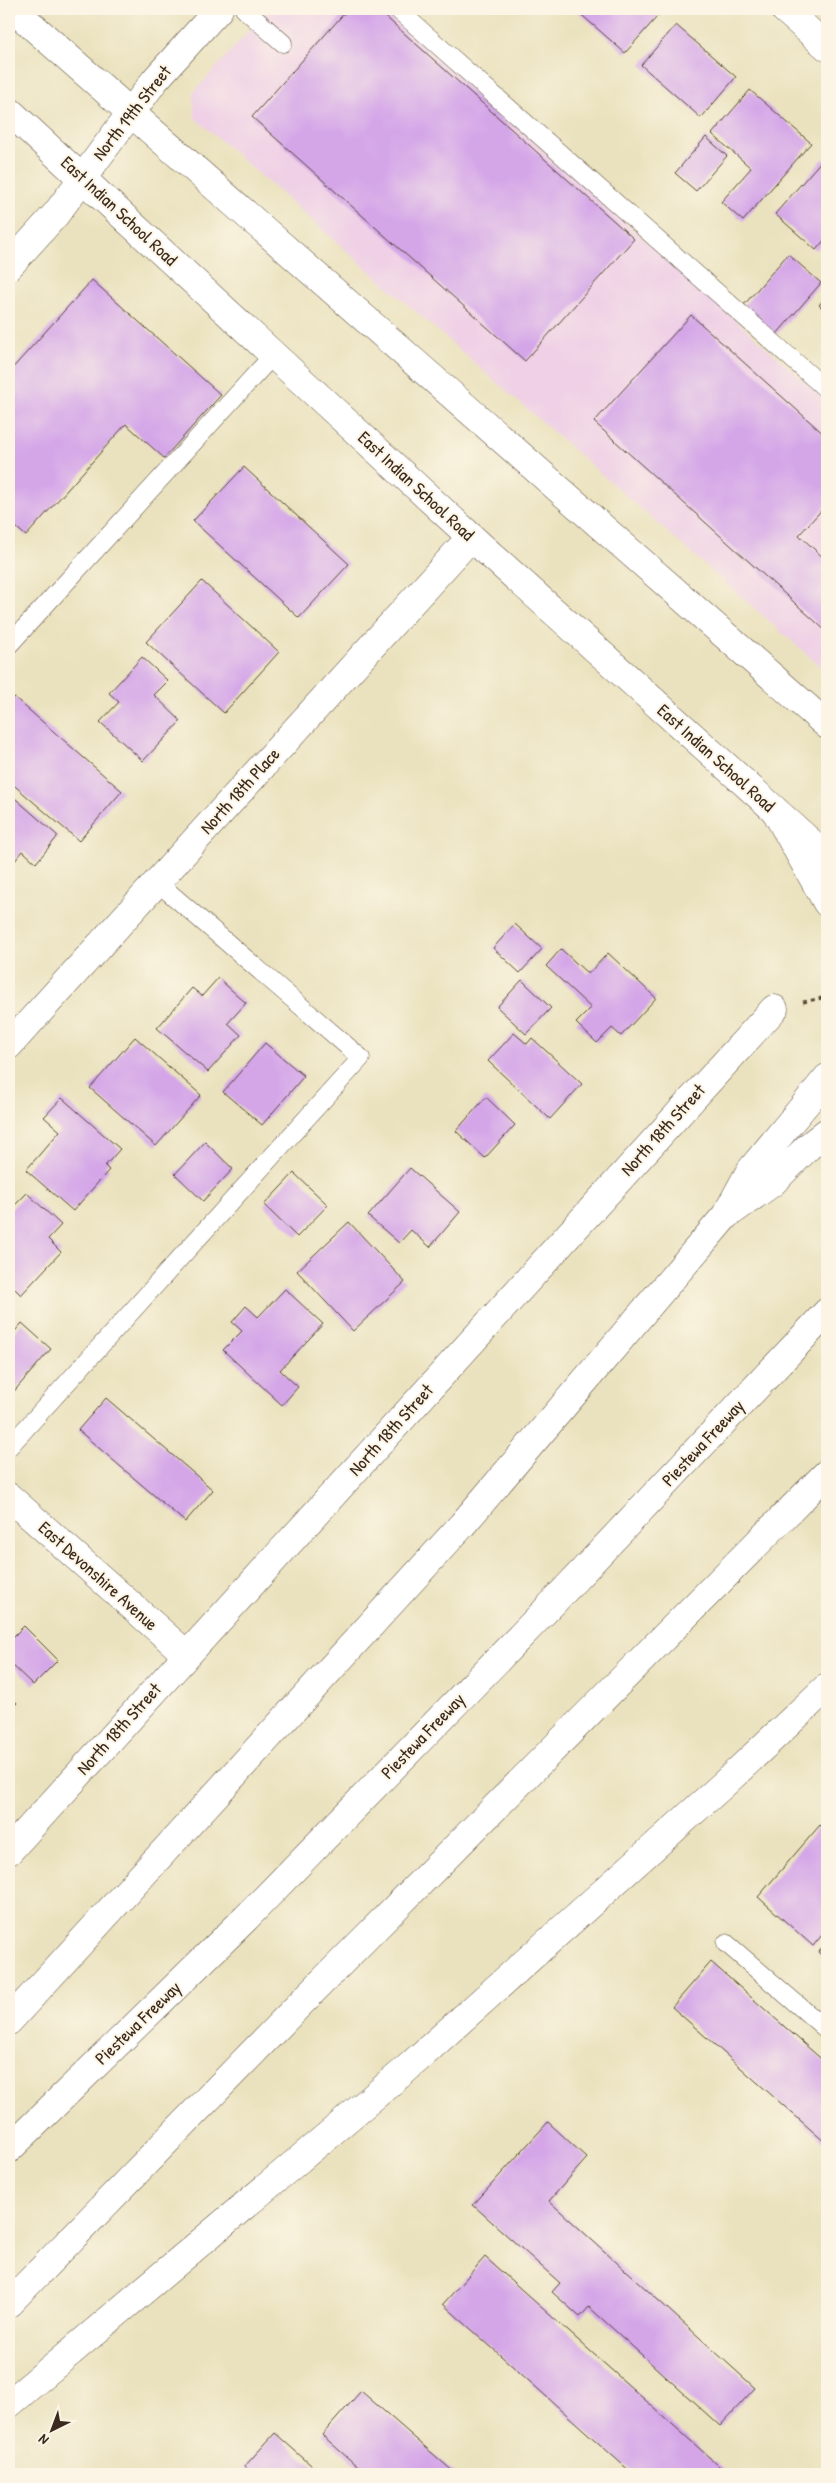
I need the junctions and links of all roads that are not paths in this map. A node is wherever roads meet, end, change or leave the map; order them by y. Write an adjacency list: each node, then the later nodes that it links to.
1 (13, 9): 9 (main road)
2 (218, 9): 9 (main road, North 19th Street)
3 (244, 9): 6 (lane)
4 (397, 9): 13 (lane)
5 (784, 9): 7 (main road)
6 (283, 43)
7 (827, 46)
8 (9, 111): 10 (main road, East Indian School Road)
9 (131, 113): 10 (main road, North 19th Street); 16 (main road)
10 (83, 177): 11 (main road, North 19th Street); 12 (main road, East Indian School Road)
11 (9, 266)
12 (274, 354): 14 (main road, East Indian School Road); 15 (lane)
13 (827, 390)
14 (471, 537): 17 (main road, East Indian School Road); 19 (main road, North 18th Place)
15 (9, 645)
16 (827, 725)
17 (776, 812): 18 (main road, East Indian School Road); 20 (main road)
18 (827, 857)
19 (157, 882): 22 (main road, North 18th Place); 27 (lane)
20 (827, 904)
21 (774, 1009): 30 (main road, North 18th Street)
22 (9, 1045)
23 (827, 1078): 25 (main road)
24 (827, 1132): 25 (main road)
25 (726, 1216): 34 (main road)
26 (827, 1312): 36 (main road, Piestewa Freeway)
27 (9, 1447)
28 (827, 1474): 37 (main road)
29 (9, 1497): 30 (main road, East Devonshire Avenue)
30 (186, 1654): 32 (main road, North 18th Street)
31 (827, 1687): 38 (main road)
32 (9, 1851)
33 (726, 1943): 35 (lane)
34 (9, 2021)
35 (827, 2030)
36 (9, 2149)
37 (9, 2303)
38 (9, 2404)

